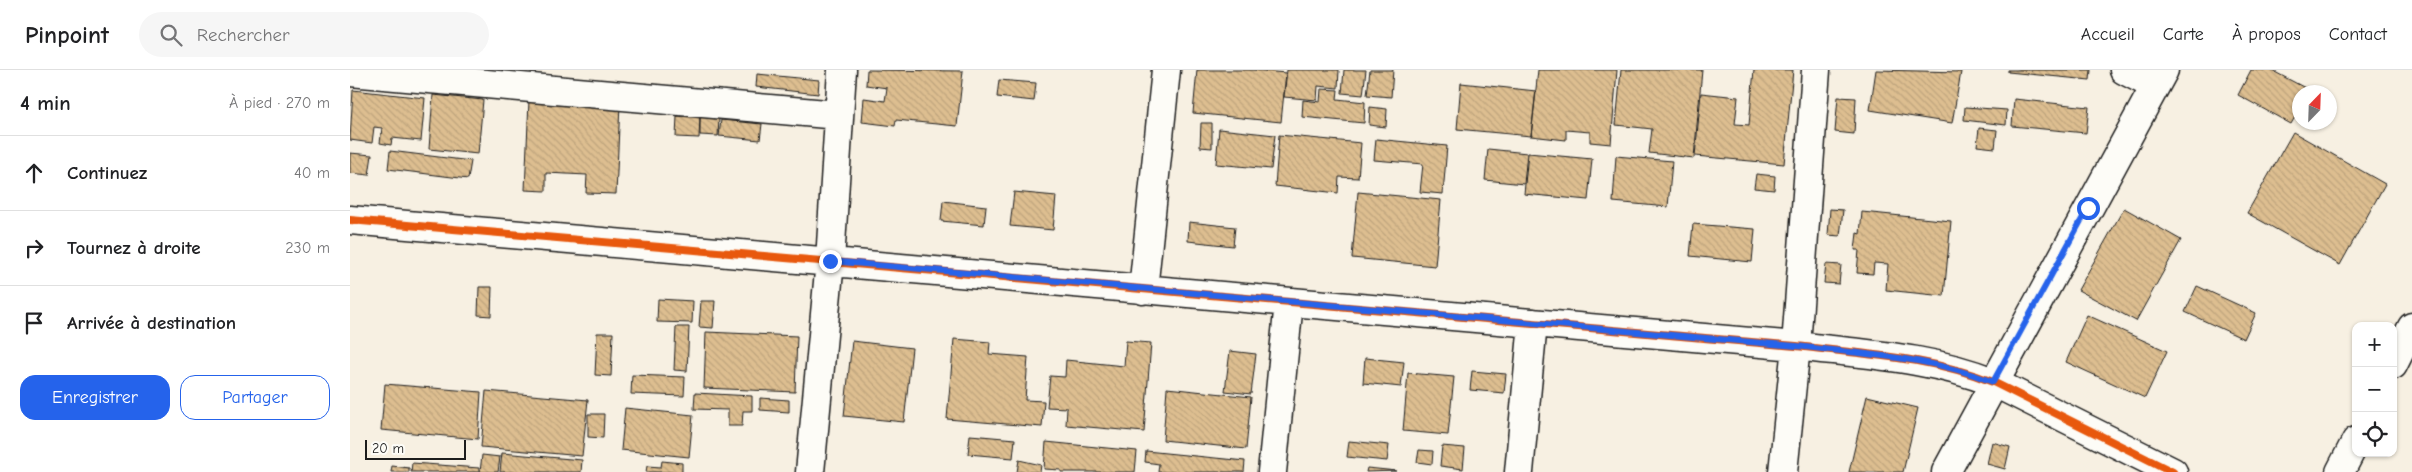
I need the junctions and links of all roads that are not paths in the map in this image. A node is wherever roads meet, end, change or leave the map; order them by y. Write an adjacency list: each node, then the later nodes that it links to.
1 (842, 70): 7 (street)
2 (1166, 70): 10 (street)
3 (1816, 70): 14 (street)
4 (2124, 70): 6 (street)
5 (350, 72): 7 (street)
6 (2160, 78): 16 (street)
7 (838, 115): 9 (street)
8 (350, 225): 9 (street)
9 (830, 261): 10 (street); 18 (street)
10 (1143, 290): 11 (street)
11 (1288, 302): 12 (street); 19 (street)
12 (1533, 324): 14 (street); 20 (street)
13 (2412, 327): 15 (street)
14 (1796, 346): 16 (street); 21 (street)
15 (2397, 357)
16 (1993, 382): 22 (street); 23 (street)
17 (2352, 449): 24 (street)
18 (810, 472)
19 (1272, 472)
20 (1519, 472)
21 (1783, 472)
22 (1946, 472)
23 (2173, 472)
24 (2340, 472)

